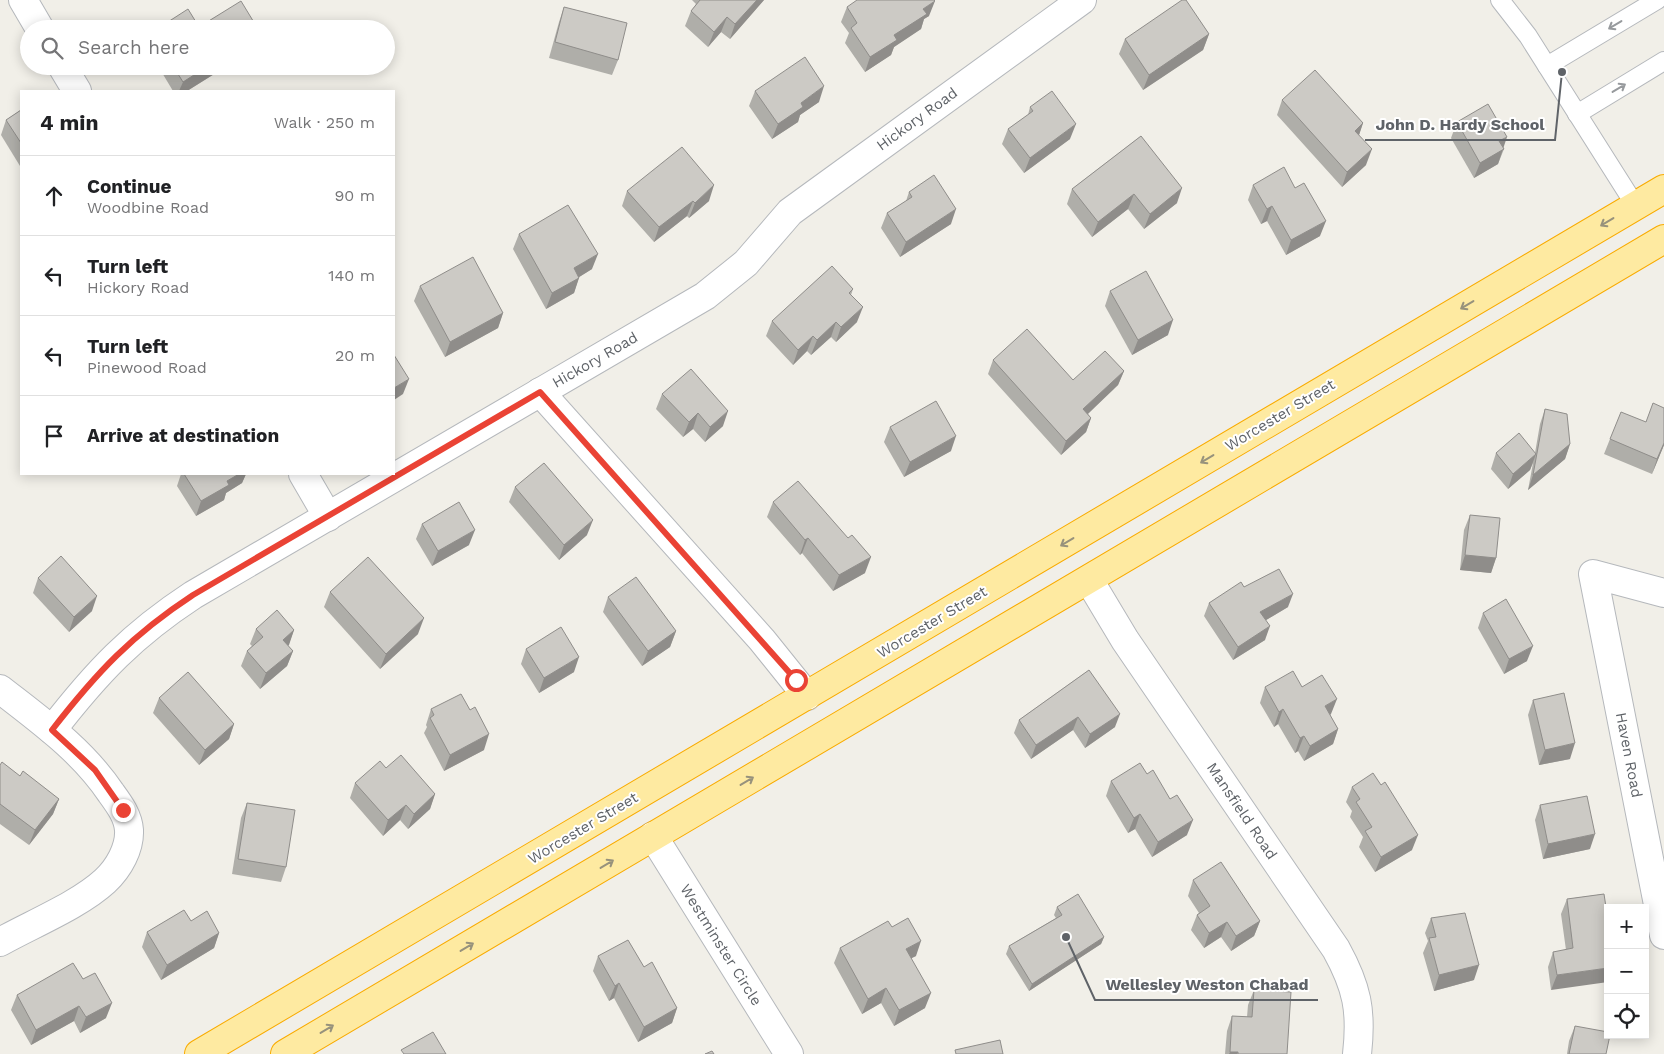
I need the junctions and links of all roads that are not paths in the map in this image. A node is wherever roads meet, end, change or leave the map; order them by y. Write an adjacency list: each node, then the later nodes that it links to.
1 (23, 0): 5 (street)
2 (1500, 0): 7 (lane)
3 (1657, 0): 7 (lane, one-way to 7)
4 (1080, 1): 14 (street, Hickory Road)
5 (35, 20)
6 (1664, 61): 10 (lane, one-way to 6)
7 (1546, 66): 10 (lane)
8 (67, 75): 9 (street)
9 (76, 90)
10 (1578, 114): 12 (lane)
11 (1664, 188): 12 (highway, Worcester Street)
12 (1635, 205): 20 (highway, Worcester Street, one-way to 20)
13 (1664, 239): 17 (highway)
14 (540, 392): 16 (street, Hickory Road); 20 (street)
15 (304, 475): 16 (street)
16 (328, 517): 21 (street, Hickory Road)
17 (1089, 580): 22 (highway, one-way to 17); 28 (street, Mansfield Road)
18 (1664, 593): 23 (street, Haven Road)
19 (0, 689): 21 (street)
20 (807, 696): 25 (highway, Worcester Street)
21 (52, 730): 24 (street)
22 (654, 836): 26 (highway, one-way to 22); 27 (street, Westminster Circle)
23 (1664, 935)
24 (0, 942)
25 (199, 1054)
26 (285, 1054)
27 (789, 1054)
28 (1357, 1054)

